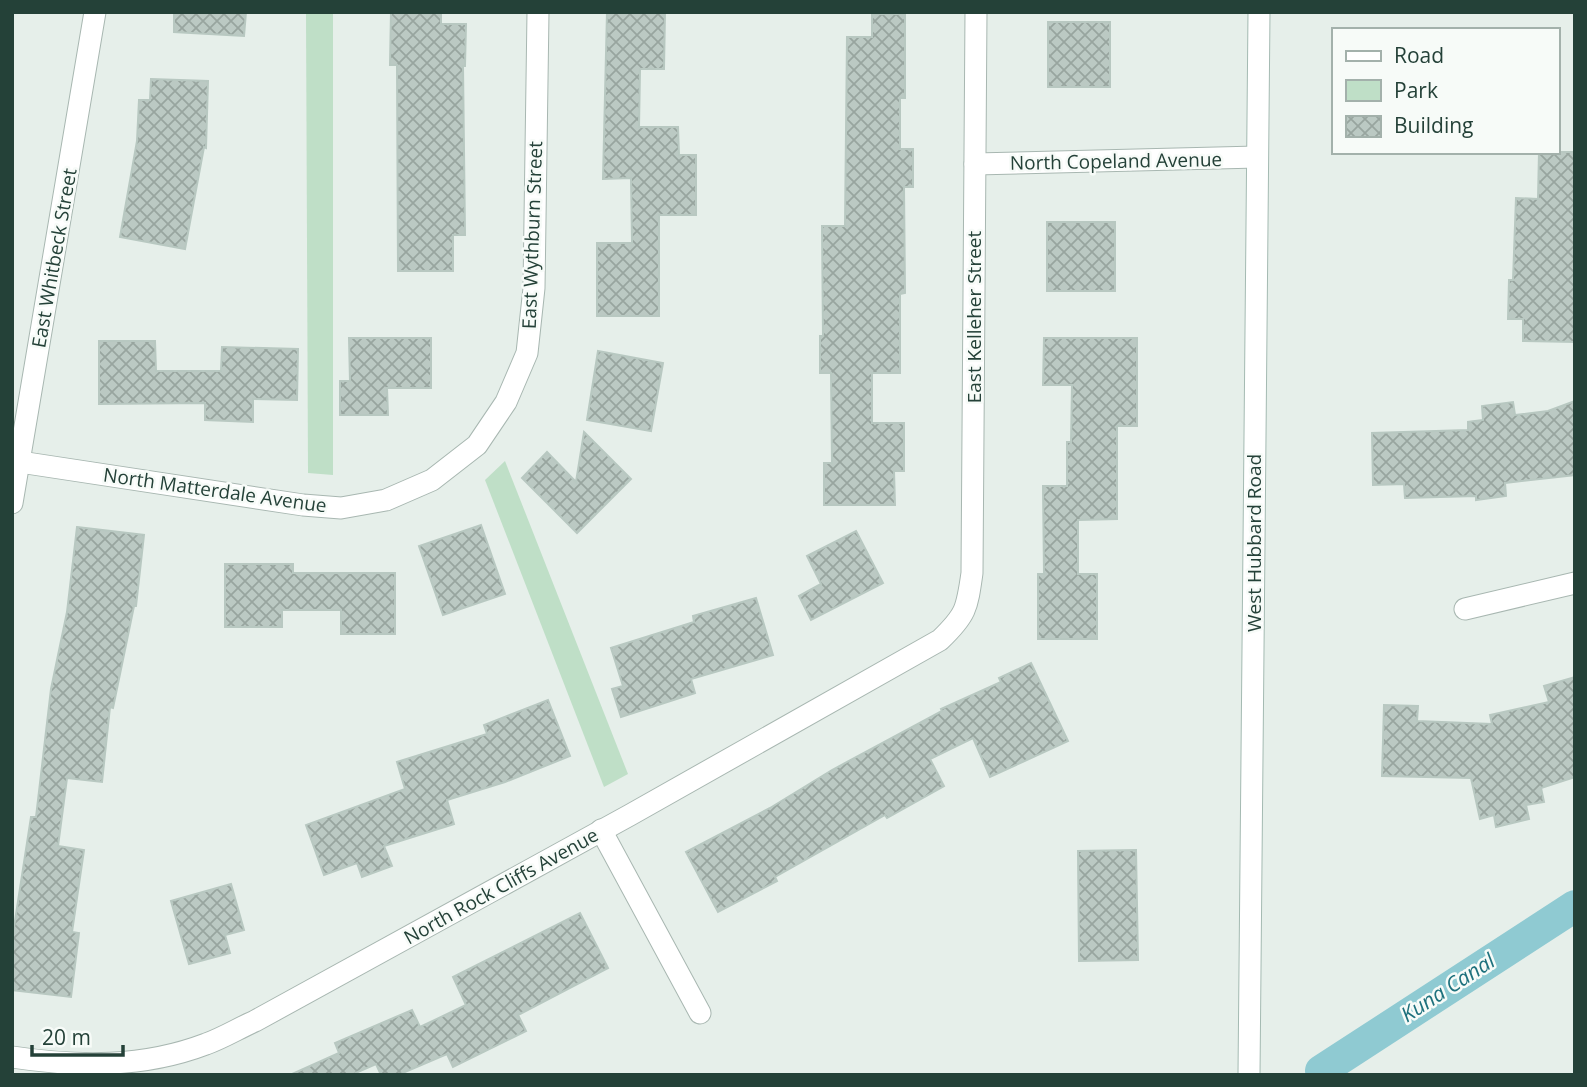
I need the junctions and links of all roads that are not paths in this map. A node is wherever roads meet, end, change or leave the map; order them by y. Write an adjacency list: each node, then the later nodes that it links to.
1 (95, 12): 8 (street, East Whitbeck Street)
2 (538, 12): 7 (street, East Wythburn Street)
3 (976, 12): 6 (street, East Kelleher Street)
4 (1259, 12): 5 (street, West Hubbard Road)
5 (1257, 157): 6 (street, North Copeland Avenue); 16 (street, West Hubbard Road)
6 (975, 164): 12 (street, East Kelleher Street)
7 (477, 444): 8 (street, North Matterdale Avenue)
8 (20, 463): 9 (street, East Whitbeck Street)
9 (12, 503)
10 (1575, 583): 11 (street)
11 (1465, 609)
12 (960, 621): 13 (street, North Rock Cliffs Avenue)
13 (601, 830): 14 (street); 15 (street, North Rock Cliffs Avenue)
14 (700, 1013)
15 (12, 1056)
16 (1249, 1075)

